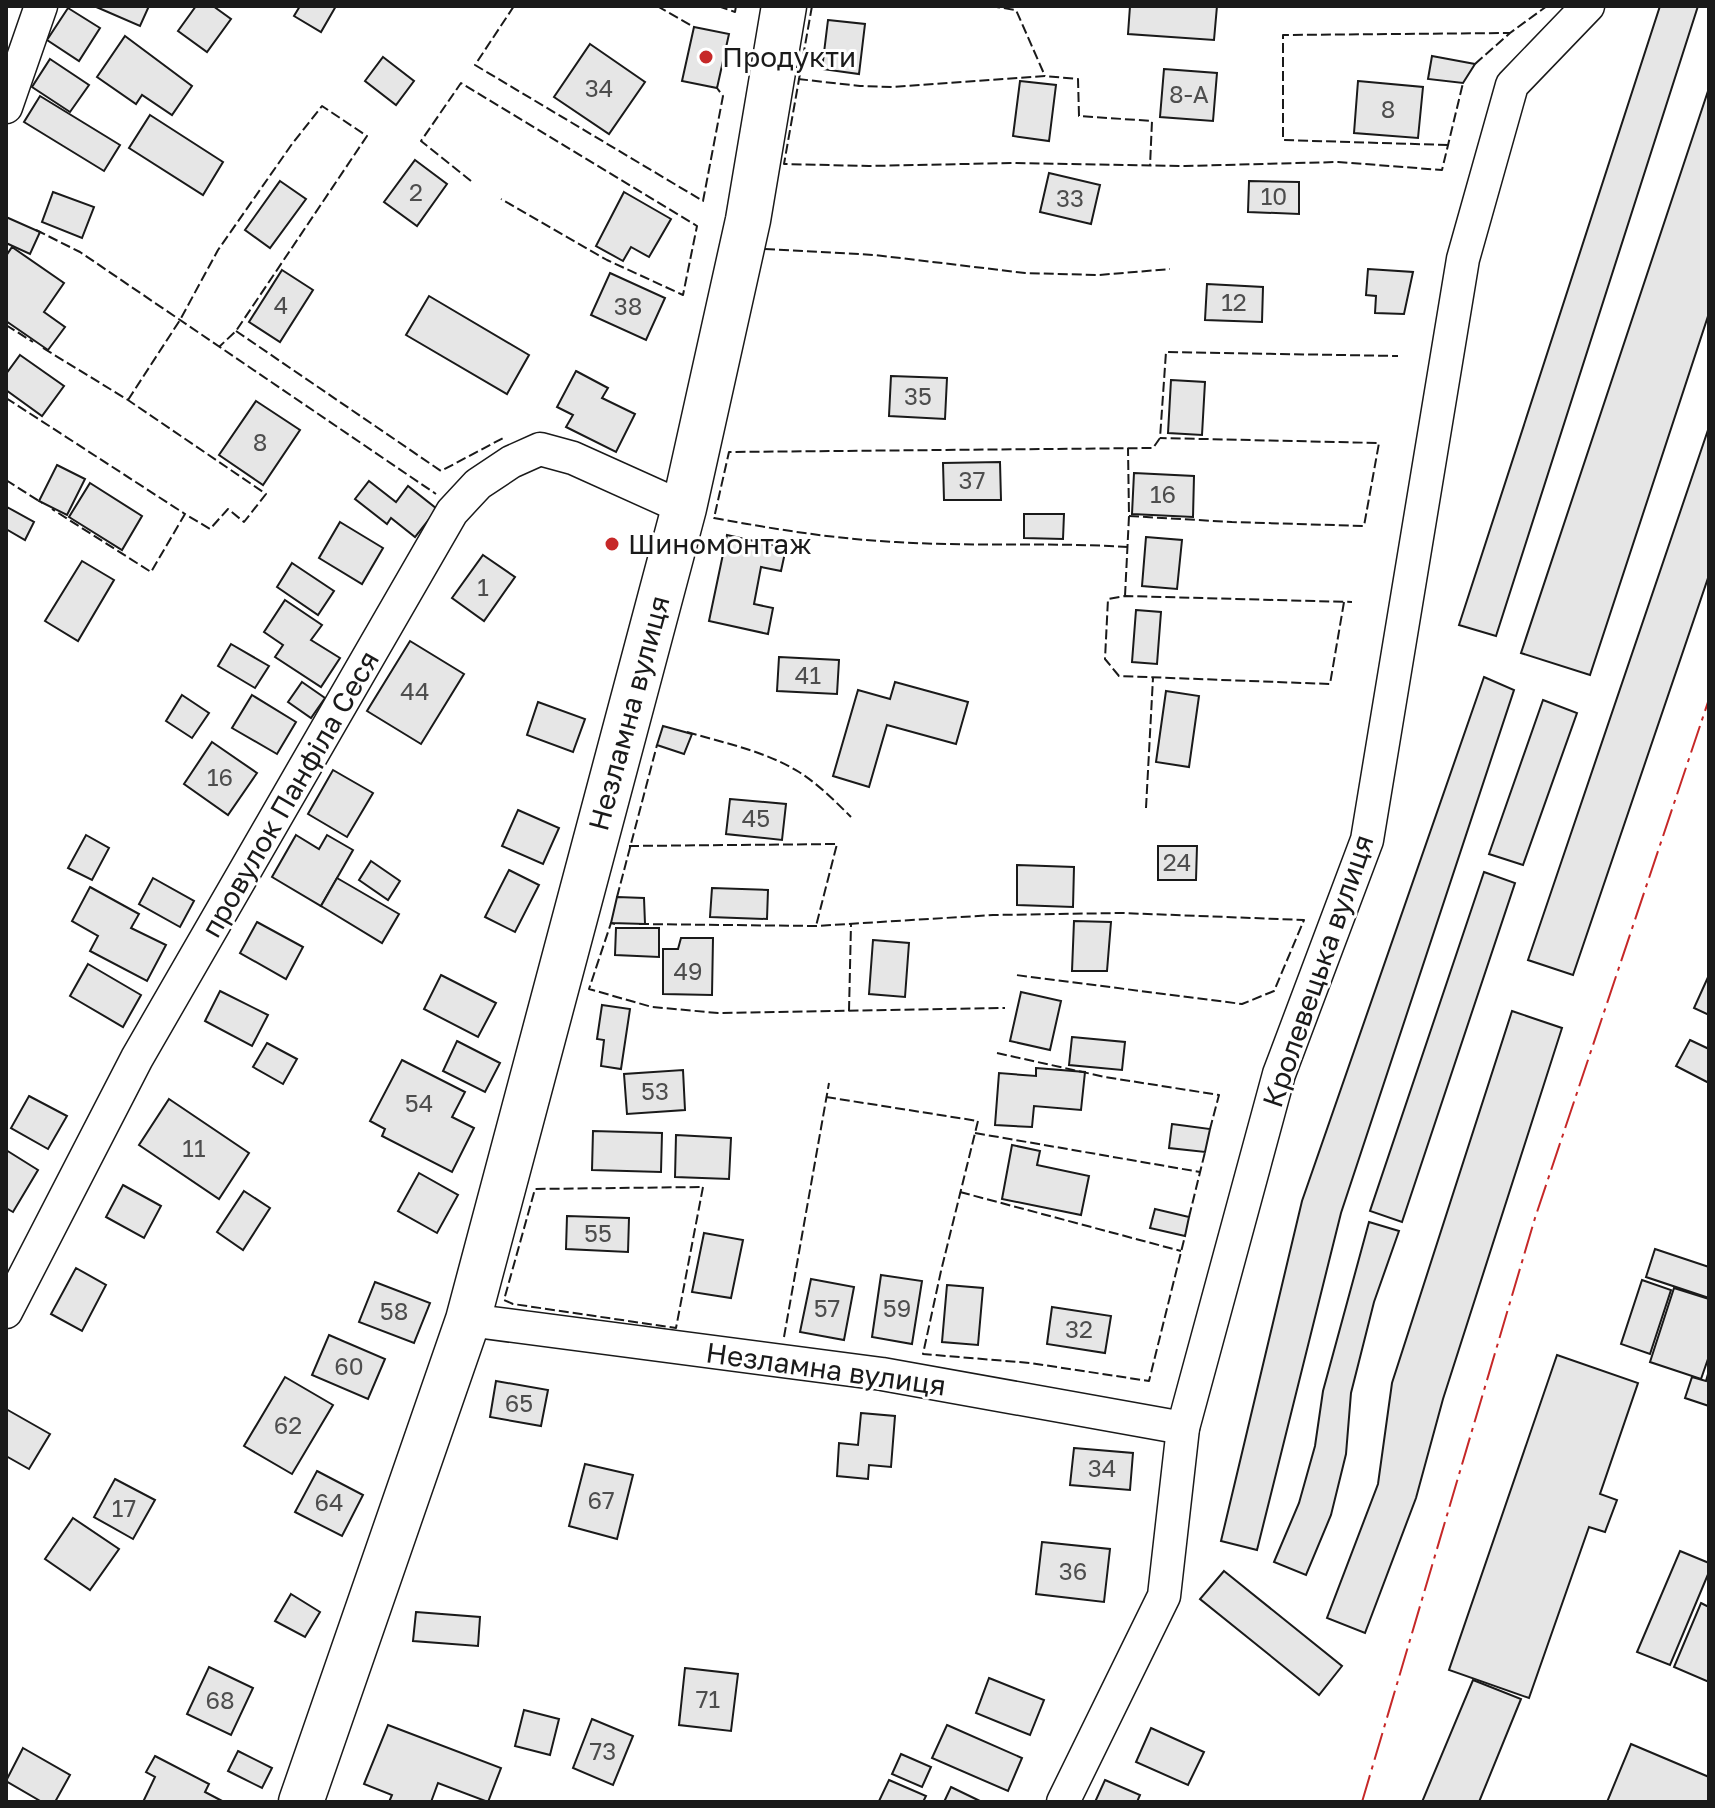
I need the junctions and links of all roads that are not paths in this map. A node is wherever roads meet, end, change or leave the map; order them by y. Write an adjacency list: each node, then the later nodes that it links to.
1 (41, 6): 4 (street)
2 (784, 6): 5 (street, Незламна вулиця)
3 (1588, 6): 8 (street, Кролевецька вулиця)
4 (6, 107)
5 (684, 508): 6 (street, провулок Панфіла Сеся); 7 (street, Незламна вулиця)
6 (6, 1312)
7 (468, 1320): 8 (street, Незламна вулиця); 9 (street, Незламна вулиця)
8 (1183, 1428): 10 (street, Кролевецька вулиця)
9 (301, 1802)
10 (1063, 1802)

